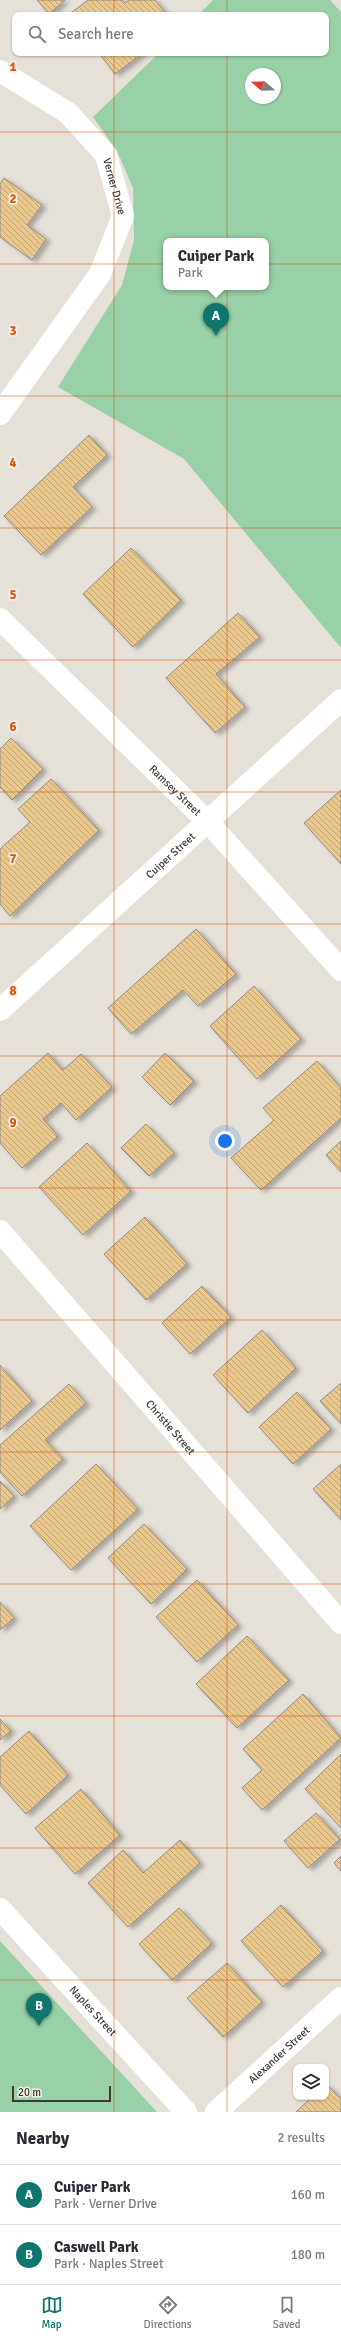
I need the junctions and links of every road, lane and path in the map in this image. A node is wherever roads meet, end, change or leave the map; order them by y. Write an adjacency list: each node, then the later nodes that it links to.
1 (0, 71): 2 (street, Verner Drive)
2 (0, 414)
3 (0, 619): 5 (street, Ramsey Street)
4 (341, 700): 5 (street, Cuiper Street)
5 (207, 821): 6 (street, Ramsey Street); 7 (street, Cuiper Street)
6 (341, 970)
7 (0, 1010)
8 (0, 1231): 9 (street, Christie Street)
9 (341, 1623)
10 (0, 1909): 12 (street, Naples Street)
11 (341, 1998): 13 (street, Alexander Street)
12 (186, 2112)
13 (216, 2112)

